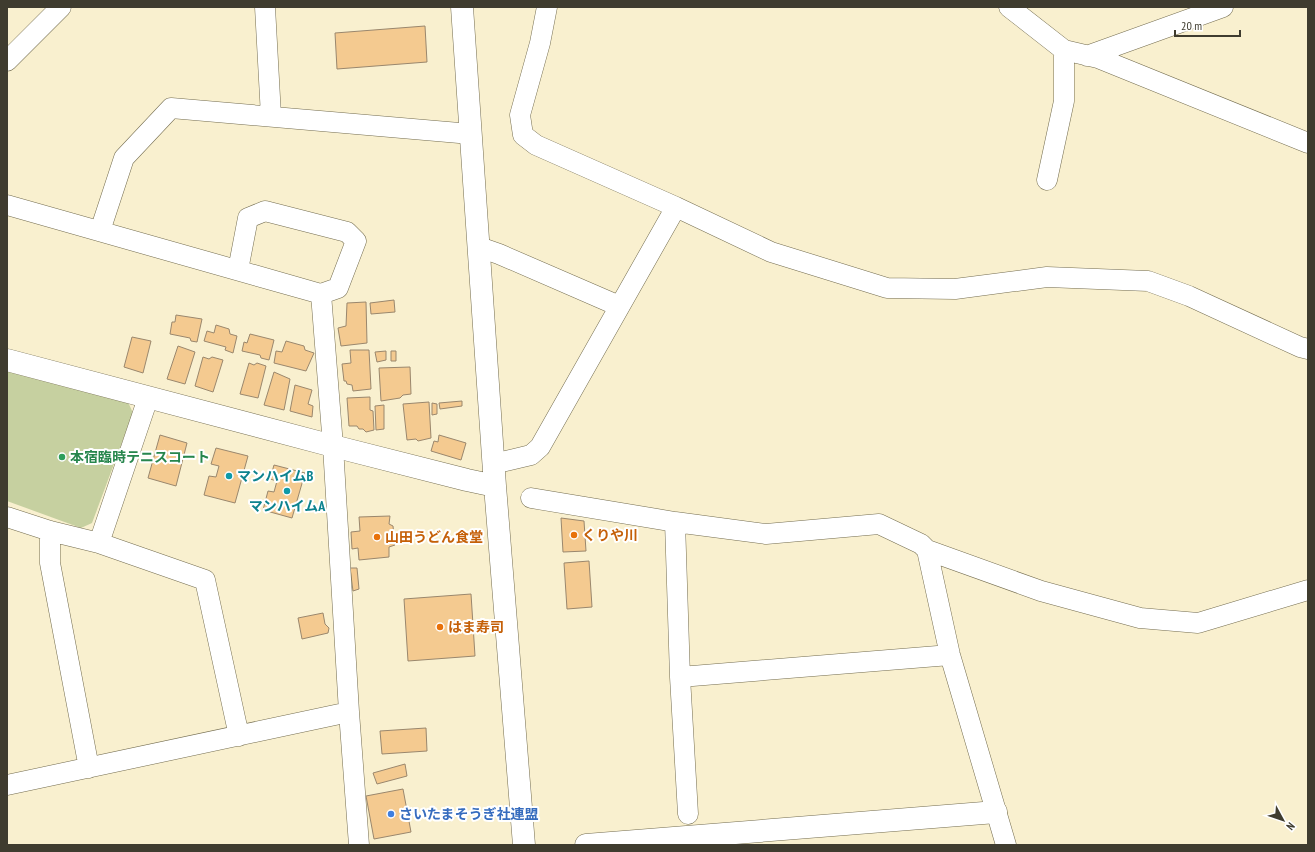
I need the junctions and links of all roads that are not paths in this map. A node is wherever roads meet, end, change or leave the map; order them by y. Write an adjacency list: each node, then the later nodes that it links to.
1 (61, 7): 9 (street)
2 (265, 7): 10 (street)
3 (462, 7): 11 (street)
4 (547, 7): 15 (street)
5 (1009, 7): 7 (street)
6 (1223, 7): 8 (street)
7 (1064, 50): 8 (street); 13 (street)
8 (1087, 56): 12 (street)
9 (7, 61)
10 (271, 116): 11 (street); 16 (street)
11 (471, 134): 17 (street)
12 (1308, 143)
13 (1047, 180)
14 (7, 205): 16 (street)
15 (676, 207): 20 (street); 21 (street)
16 (100, 231): 18 (street)
17 (479, 247): 20 (street); 25 (street)
18 (238, 270): 19 (street); 19 (street)
19 (321, 294): 24 (street)
20 (619, 306): 25 (street)
21 (1308, 349)
22 (7, 360): 23 (street)
23 (148, 398): 24 (street); 31 (street)
24 (334, 446): 26 (street); 36 (street)
25 (493, 464): 26 (street)
26 (495, 486): 43 (street)
27 (531, 498): 29 (street)
28 (7, 517): 30 (street)
29 (675, 522): 32 (street); 35 (street)
30 (50, 531): 31 (street); 38 (street)
31 (99, 543): 37 (street)
32 (927, 550): 33 (street); 34 (street)
33 (1308, 590)
34 (950, 655): 35 (street); 40 (street)
35 (680, 677): 41 (street)
36 (349, 712): 37 (street); 42 (street)
37 (239, 736): 38 (street)
38 (88, 768): 39 (street)
39 (7, 785)
40 (996, 812): 44 (street); 45 (street)
41 (688, 814)
42 (359, 845)
43 (524, 845)
44 (586, 845)
45 (1006, 845)

